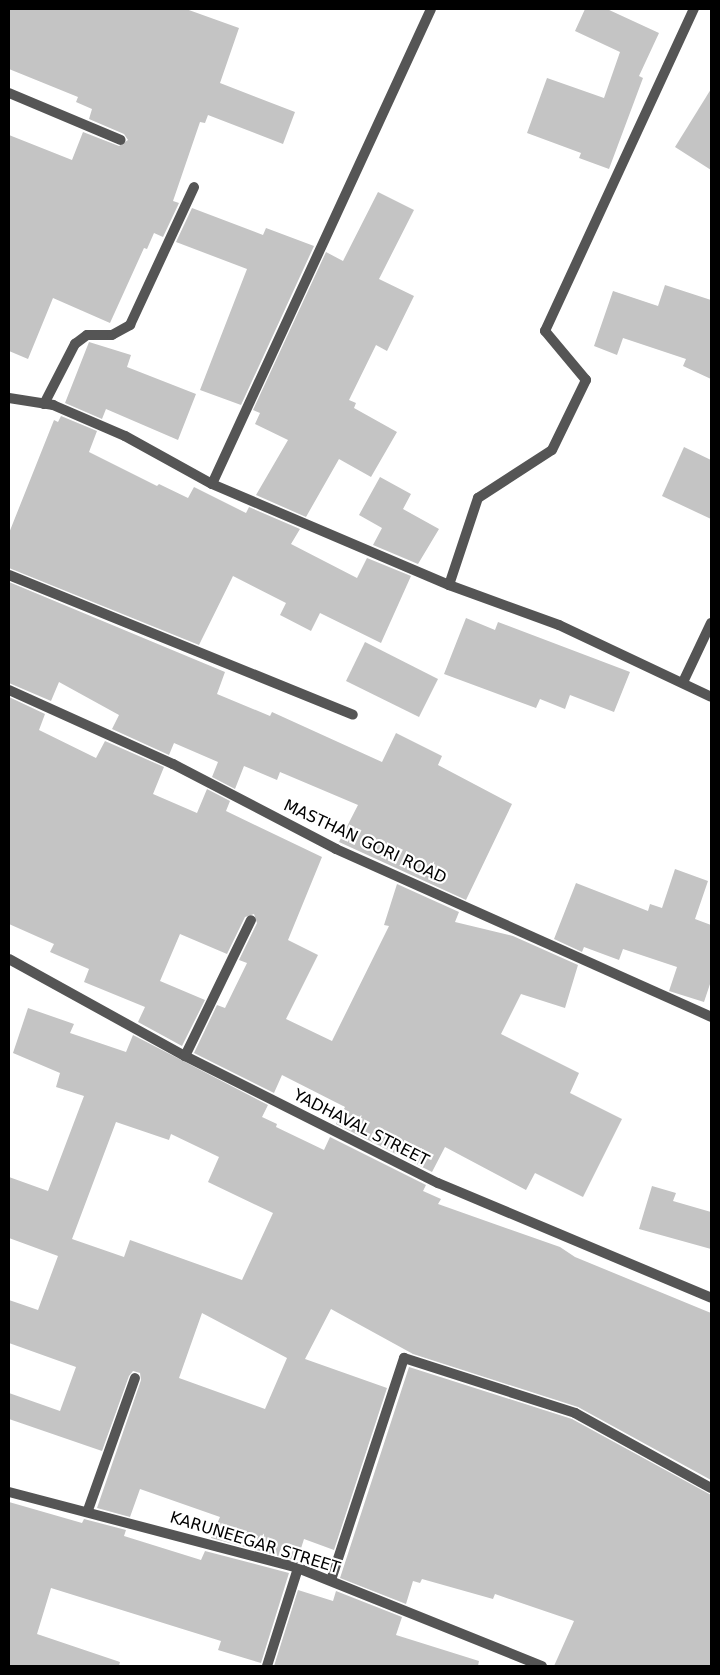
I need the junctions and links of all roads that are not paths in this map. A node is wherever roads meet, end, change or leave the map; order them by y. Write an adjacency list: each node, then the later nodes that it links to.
1 (431, 9): 8 (street)
2 (694, 9): 10 (street)
3 (9, 93): 4 (street)
4 (121, 140)
5 (194, 187): 7 (street)
6 (9, 398): 7 (street)
7 (44, 404): 8 (street)
8 (212, 484): 10 (street)
9 (9, 575): 15 (street)
10 (449, 585): 12 (street)
11 (711, 623): 12 (street)
12 (684, 680): 14 (street)
13 (9, 690): 18 (street, MASTHAN GORI ROAD)
14 (711, 697)
15 (353, 716)
16 (252, 920): 19 (street)
17 (9, 959): 19 (street, YADHAVAL STREET)
18 (711, 1017)
19 (185, 1056): 20 (street, YADHAVAL STREET)
20 (711, 1298)
21 (135, 1378): 24 (street)
22 (711, 1488): 26 (street)
23 (9, 1492): 24 (street, KARUNEEGAR STREET)
24 (88, 1510): 25 (street, KARUNEEGAR STREET)
25 (298, 1568): 26 (street, KARUNEEGAR STREET); 27 (street)
26 (331, 1580): 28 (street, KARUNEEGAR STREET)
27 (267, 1666)
28 (542, 1666)

